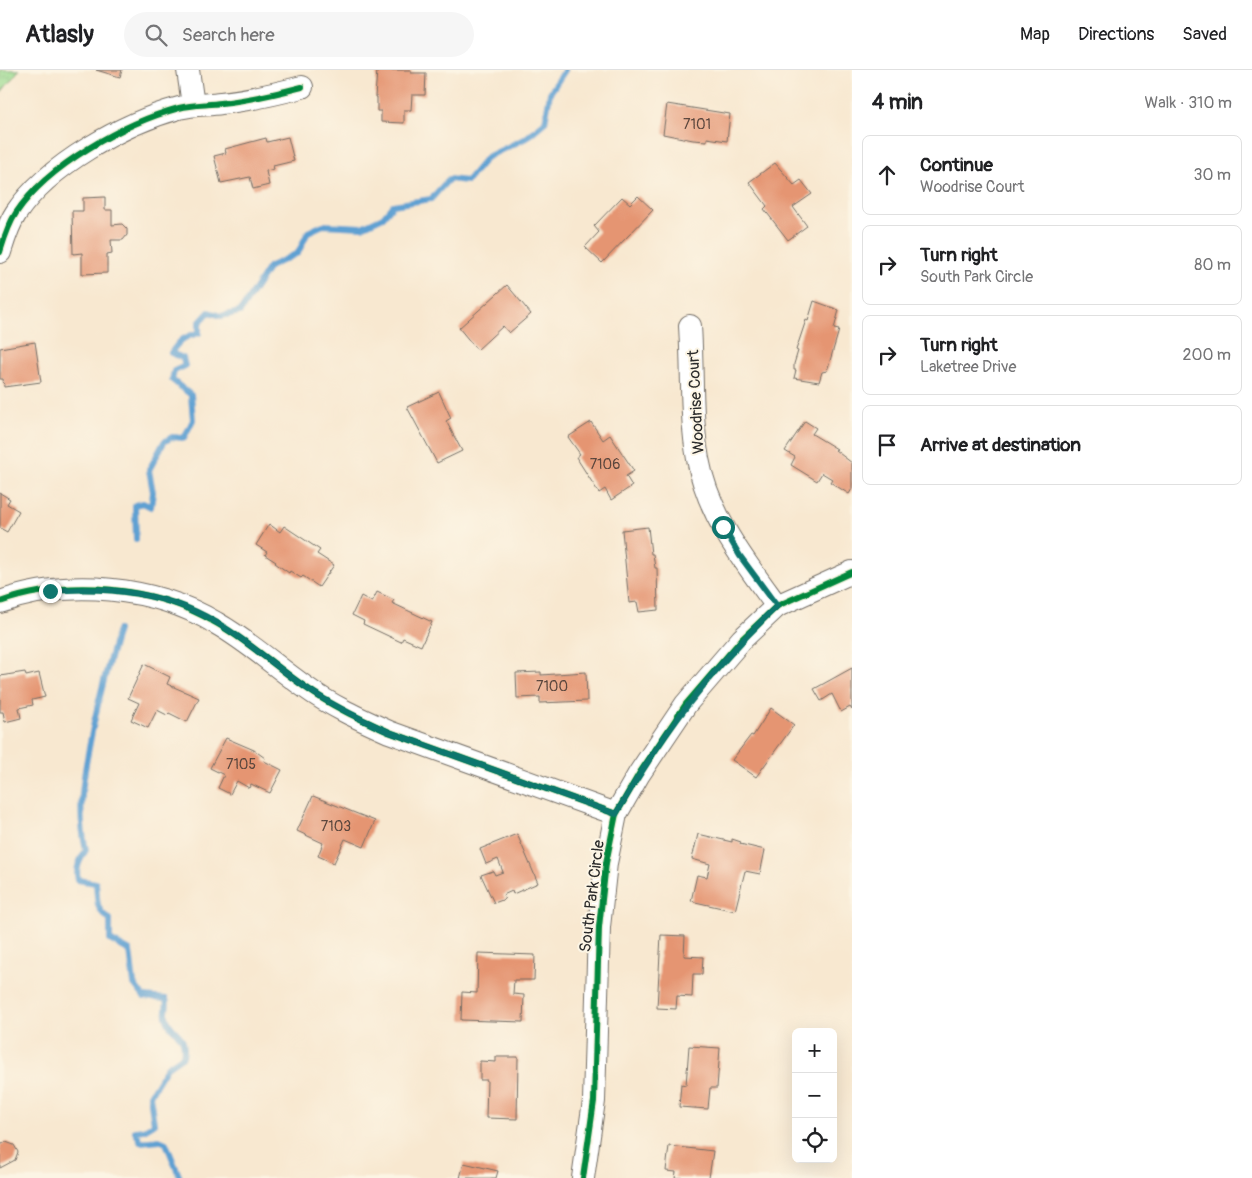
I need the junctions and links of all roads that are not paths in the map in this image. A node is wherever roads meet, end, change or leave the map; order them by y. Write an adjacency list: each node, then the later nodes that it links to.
1 (188, 70): 3 (street)
2 (302, 87): 3 (street)
3 (194, 106): 4 (street)
4 (0, 252)
5 (690, 326): 8 (street, Woodrise Court)
6 (852, 572): 8 (street, South Park Circle)
7 (0, 602): 9 (street)
8 (777, 606): 9 (street, South Park Circle)
9 (616, 814): 10 (street, South Park Circle)
10 (582, 1178)

